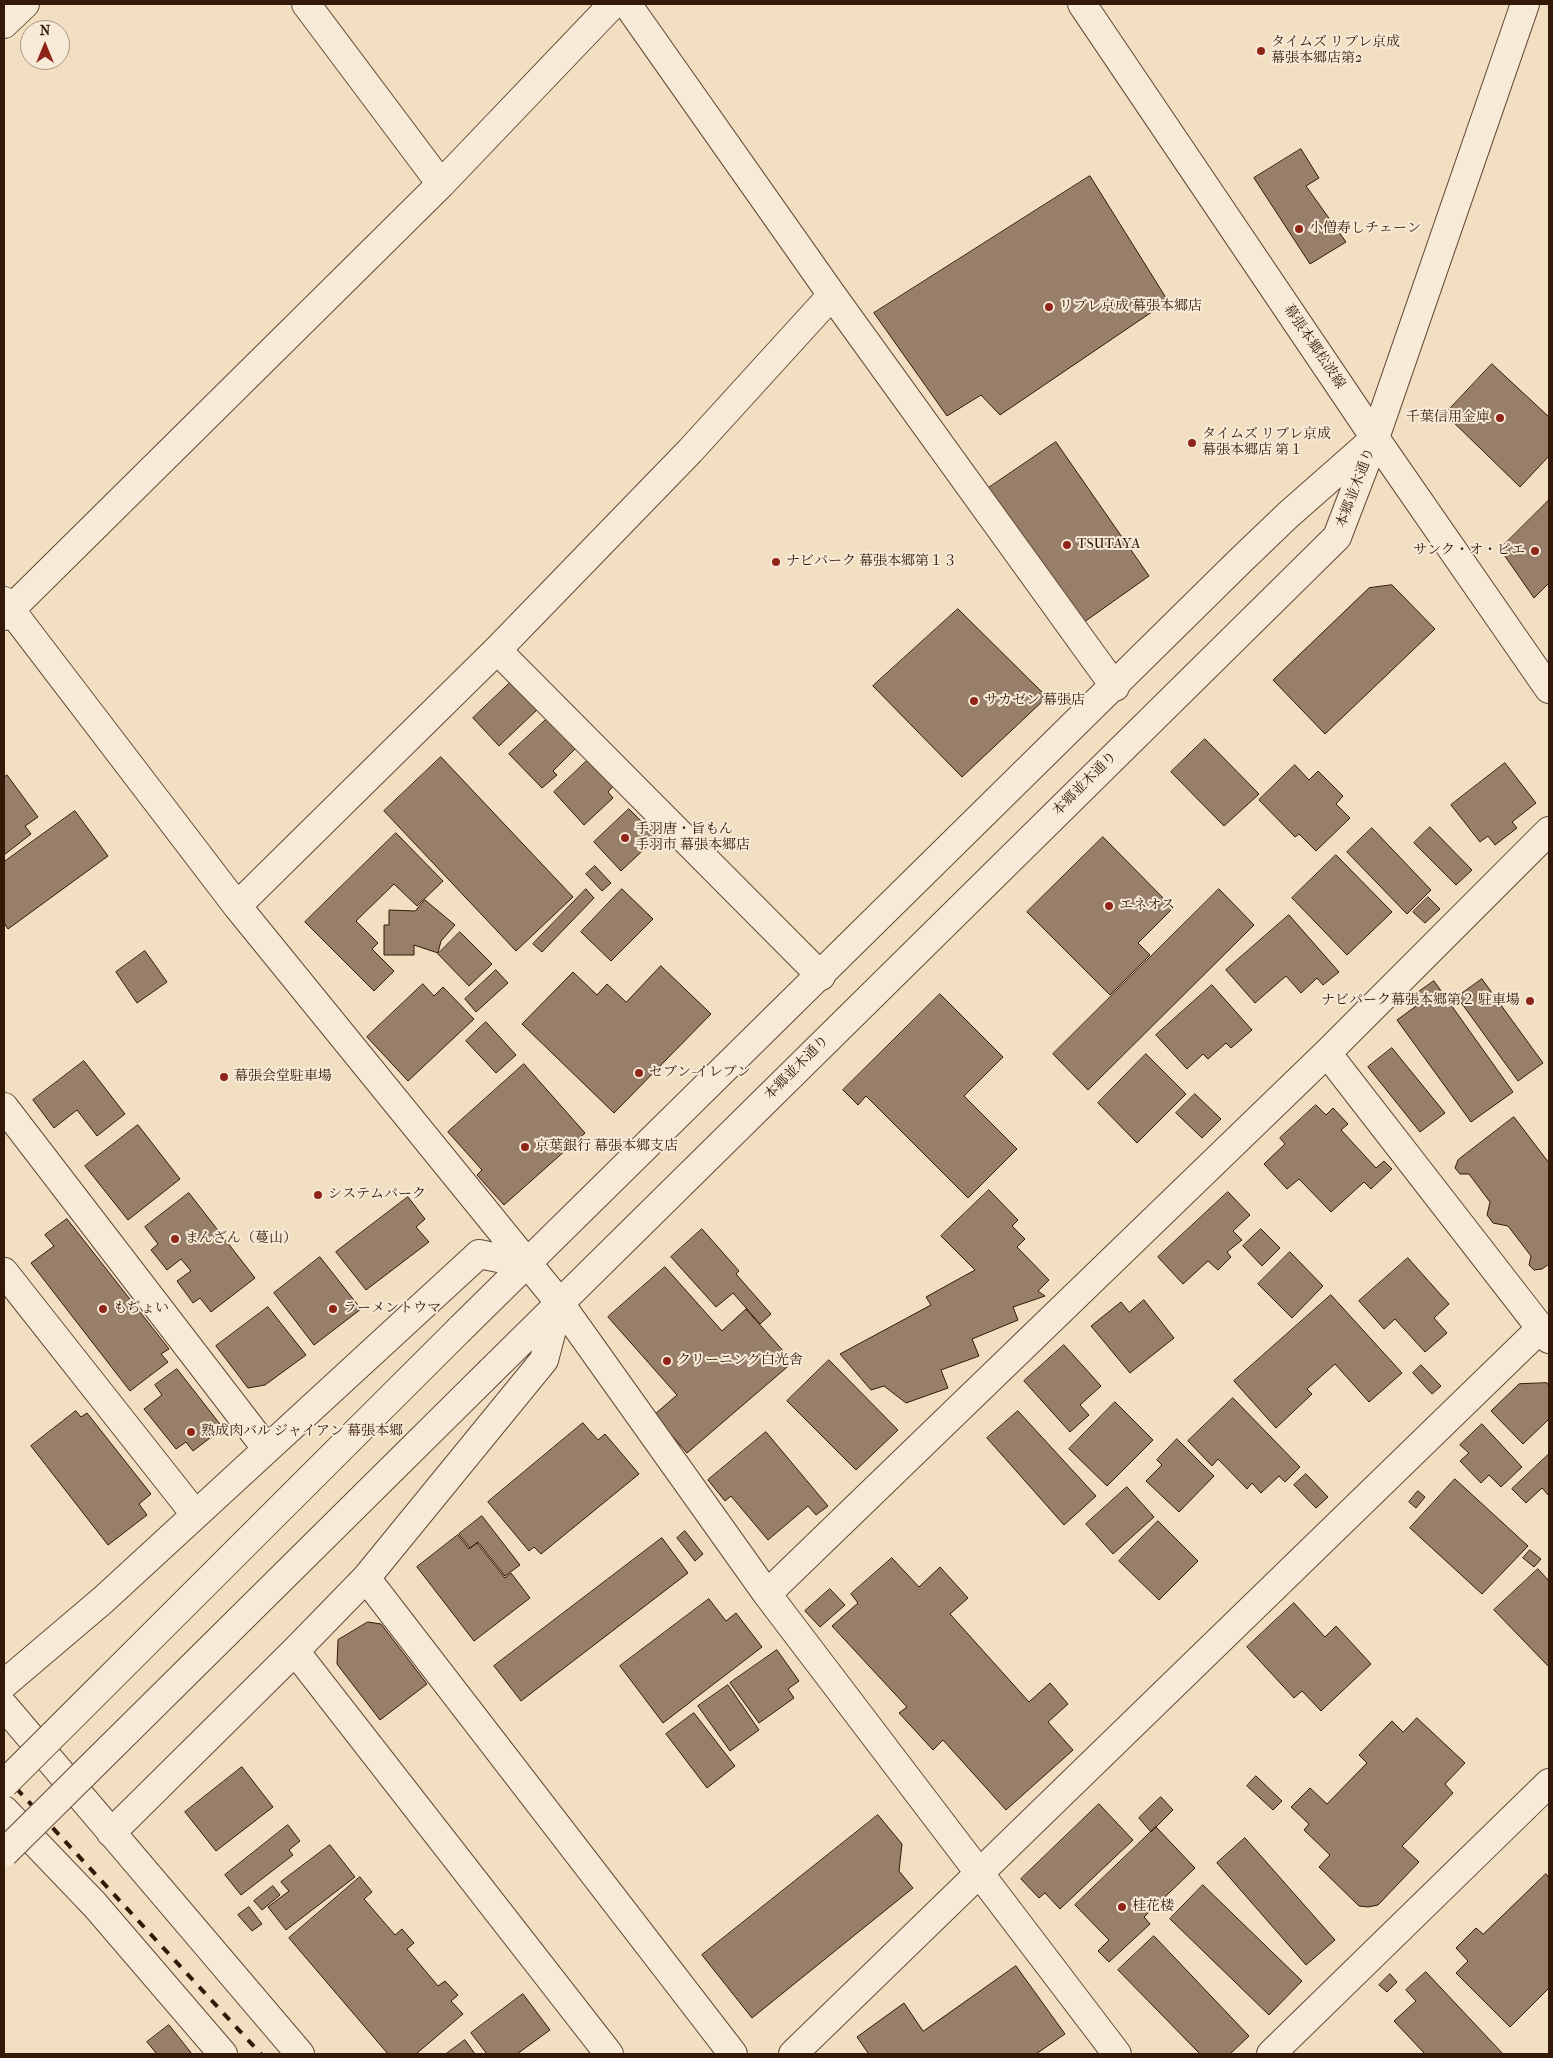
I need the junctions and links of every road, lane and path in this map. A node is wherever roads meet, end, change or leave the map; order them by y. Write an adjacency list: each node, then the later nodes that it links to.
1 (25, 4): 7 (street)
2 (306, 4): 8 (street)
3 (613, 4): 8 (street)
4 (627, 4): 9 (street)
5 (1082, 4): 10 (street, 幕張本郷松波線)
6 (1525, 4): 10 (street)
7 (4, 24)
8 (442, 184): 11 (street)
9 (832, 295): 12 (street); 13 (street)
10 (1375, 438): 13 (street, 本郷並木通り); 14 (street, 幕張本郷松波線); 22 (street, 本郷並木通り)
11 (6, 609): 16 (street)
12 (497, 650): 16 (street); 17 (street)
13 (1115, 686): 17 (street, 本郷並木通り)
14 (1549, 689)
15 (1549, 832): 18 (street)
16 (237, 906): 20 (street)
17 (821, 976): 20 (street, 本郷並木通り)
18 (1327, 1053): 23 (street); 27 (street)
19 (4, 1106): 24 (street)
20 (528, 1264): 22 (street); 24 (street); 32 (street, 本郷並木通り, bridge)
21 (4, 1272): 25 (street)
22 (559, 1302): 26 (street); 27 (street); 35 (street, 本郷並木通り, bridge)
23 (1545, 1334): 36 (street)
24 (266, 1448): 25 (street)
25 (194, 1514): 29 (street)
26 (366, 1578): 28 (street); 40 (street)
27 (767, 1594): 36 (street)
28 (295, 1652): 34 (street); 39 (street)
29 (4, 1684)
30 (4, 1706): 34 (street)
31 (1549, 1783): 43 (street)
32 (4, 1784)
33 (4, 1810): 37 (street)
34 (112, 1833): 38 (street)
35 (4, 1853)
36 (978, 1874): 41 (street); 42 (street)
37 (223, 2054)
38 (300, 2054)
39 (609, 2054)
40 (733, 2054)
41 (793, 2054)
42 (1117, 2054)
43 (1271, 2054)

